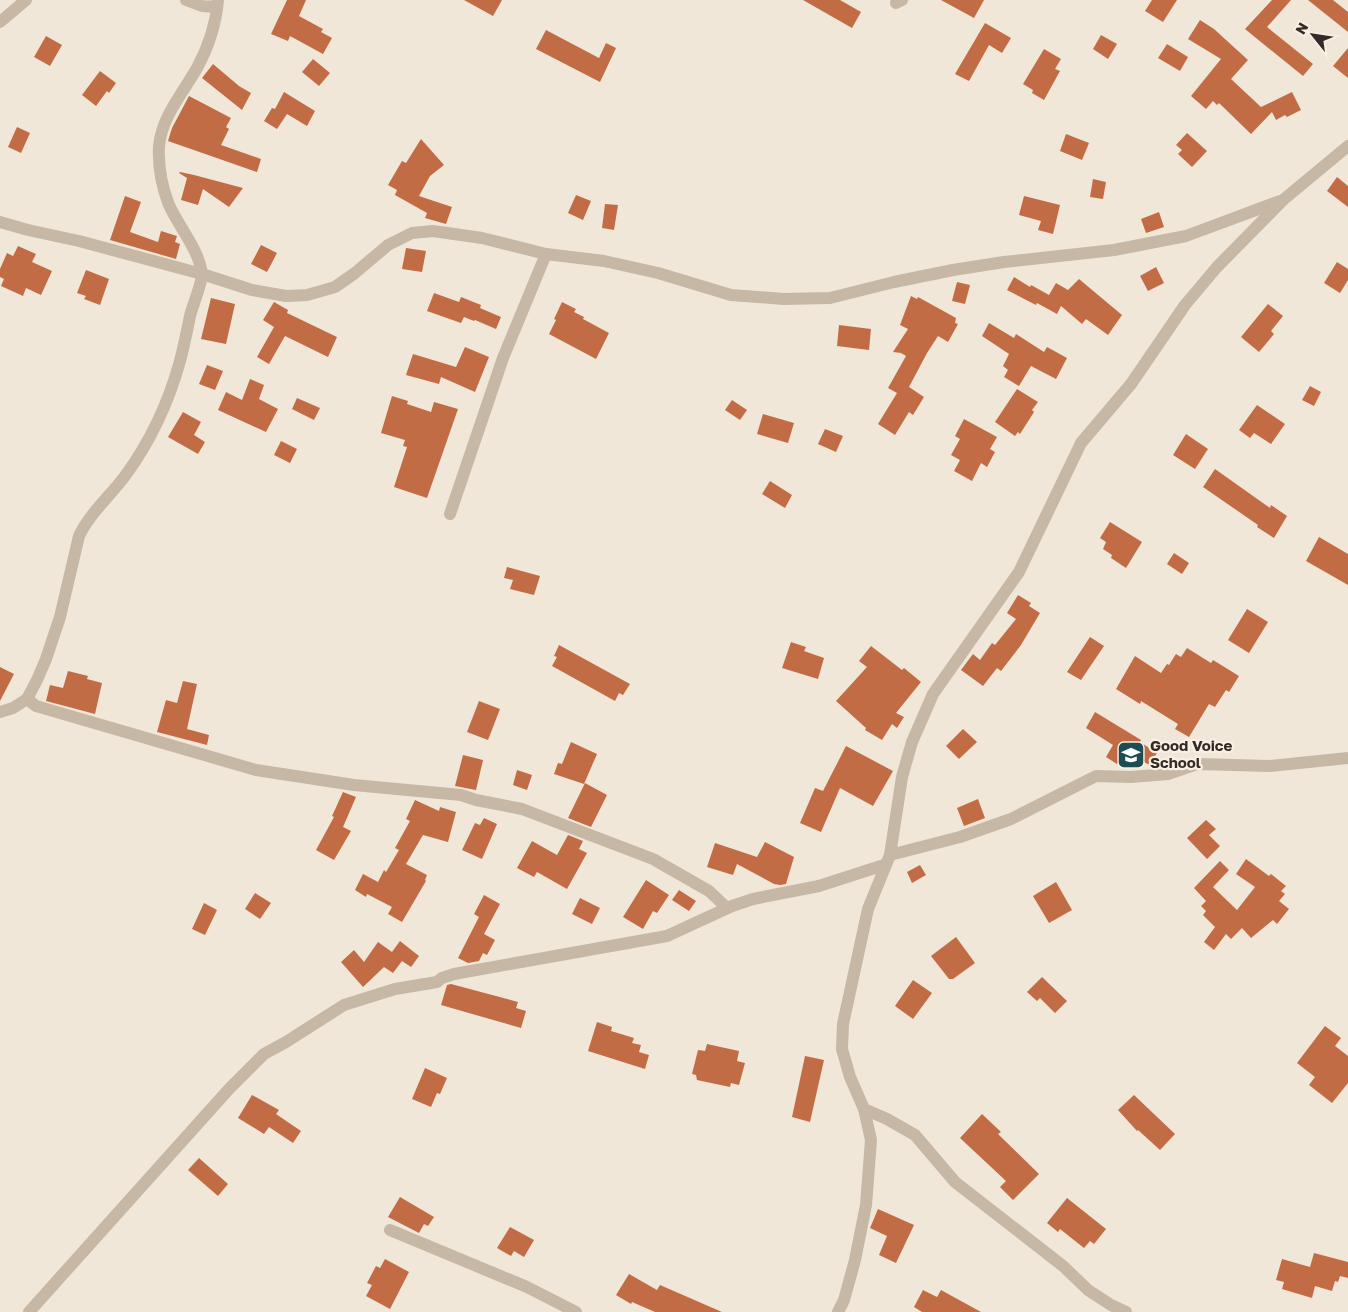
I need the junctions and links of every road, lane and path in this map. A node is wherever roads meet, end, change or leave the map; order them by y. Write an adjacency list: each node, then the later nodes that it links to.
1 (26, 0): 4 (street)
2 (186, 0): 3 (street)
3 (218, 4): 9 (street)
4 (0, 22)
5 (1348, 146): 6 (street)
6 (1283, 200): 8 (street); 14 (street)
7 (0, 222): 9 (street)
8 (546, 254): 9 (street); 10 (street)
9 (202, 274): 11 (street)
10 (450, 514)
11 (27, 699): 12 (street); 15 (street)
12 (0, 712)
13 (1348, 758): 14 (street)
14 (887, 860): 15 (street); 16 (street)
15 (727, 908): 19 (street)
16 (864, 1109): 18 (street); 21 (street)
17 (390, 1230): 20 (street)
18 (1112, 1308): 22 (street)
19 (29, 1312)
20 (576, 1312)
21 (838, 1312)
22 (1126, 1312)

